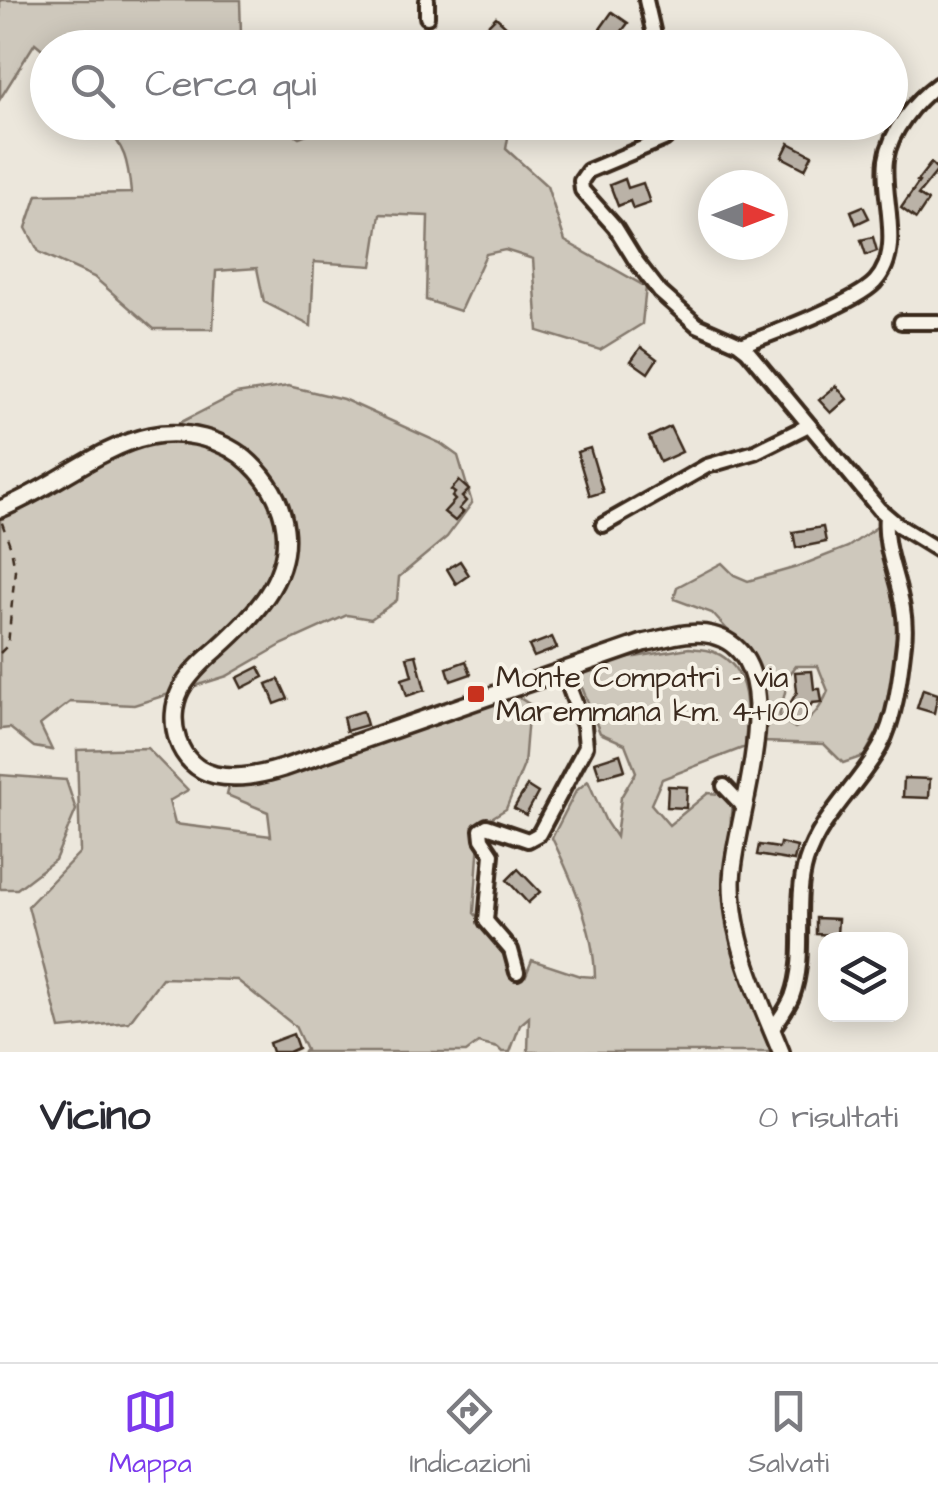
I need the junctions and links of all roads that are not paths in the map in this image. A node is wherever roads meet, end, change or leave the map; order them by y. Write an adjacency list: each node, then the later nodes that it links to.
1 (427, 0): 3 (street)
2 (646, 0): 4 (street)
3 (426, 17)
4 (653, 30)
5 (938, 84): 6 (street)
6 (908, 115)
7 (664, 140): 11 (street)
8 (894, 140): 11 (street)
9 (902, 322): 10 (street)
10 (938, 322)
11 (741, 345): 12 (street)
12 (809, 425): 14 (street); 15 (street)
13 (0, 509): 17 (main road)
14 (886, 516): 16 (street); 21 (street)
15 (603, 525)
16 (938, 550)
17 (562, 671): 19 (main road); 20 (street)
18 (724, 786): 19 (street)
19 (743, 806): 21 (main road)
20 (517, 972)
21 (772, 1030): 22 (main road)
22 (781, 1052)

